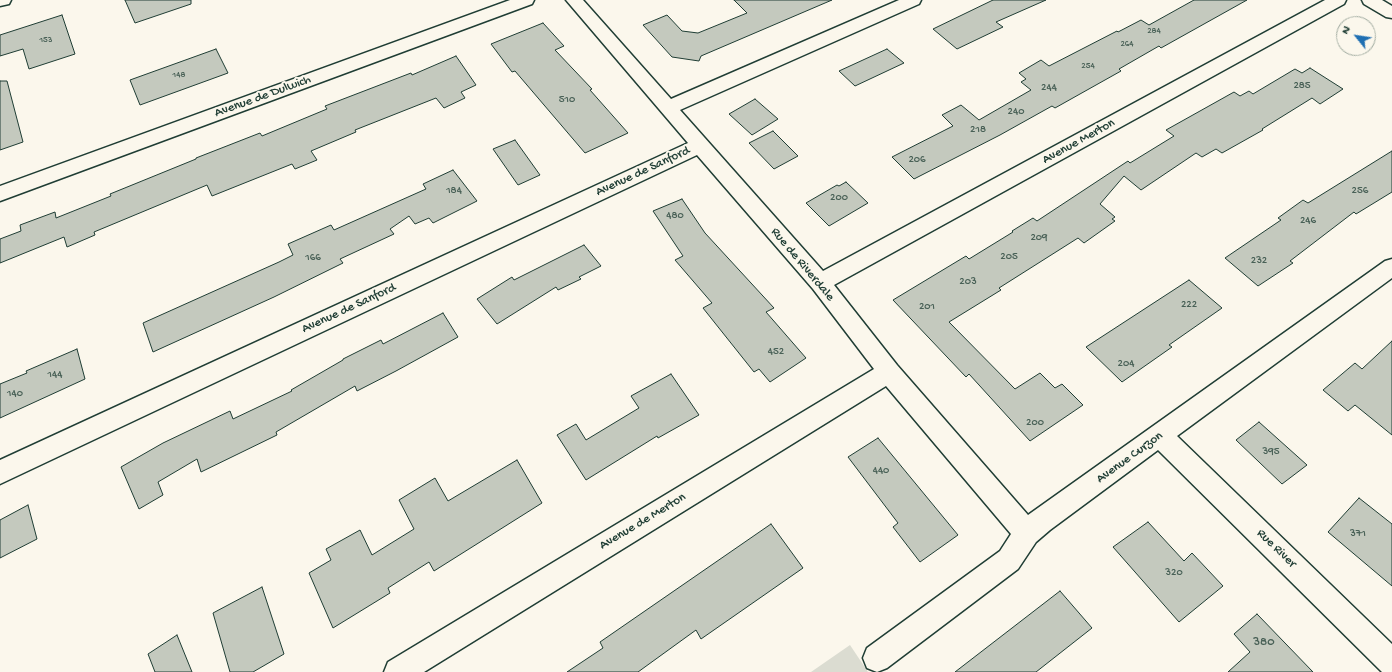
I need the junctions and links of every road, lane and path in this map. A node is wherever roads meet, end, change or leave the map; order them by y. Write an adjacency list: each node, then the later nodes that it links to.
1 (3, 0): 7 (street)
2 (526, 0): 11 (street, Avenue de Dulwich)
3 (574, 0): 9 (street, Rue de Riverdale)
4 (913, 0): 9 (street)
5 (1338, 0): 13 (street, Avenue Merton)
6 (1370, 0): 8 (street)
7 (0, 1)
8 (1392, 13)
9 (668, 108): 10 (street, Rue de Riverdale)
10 (699, 146): 13 (street, Rue de Riverdale); 16 (street, Avenue de Sanford)
11 (0, 194)
12 (1392, 267): 15 (street, Avenue Curzon)
13 (820, 283): 14 (street, Rue de Riverdale)
14 (889, 372): 17 (street, Rue de Riverdale); 20 (street, Avenue de Merton)
15 (1160, 436): 17 (street, Avenue Curzon); 19 (street, Rue River)
16 (0, 472)
17 (1027, 533): 18 (street, Avenue Curzon)
18 (877, 658)
19 (1392, 663)
20 (398, 672)

